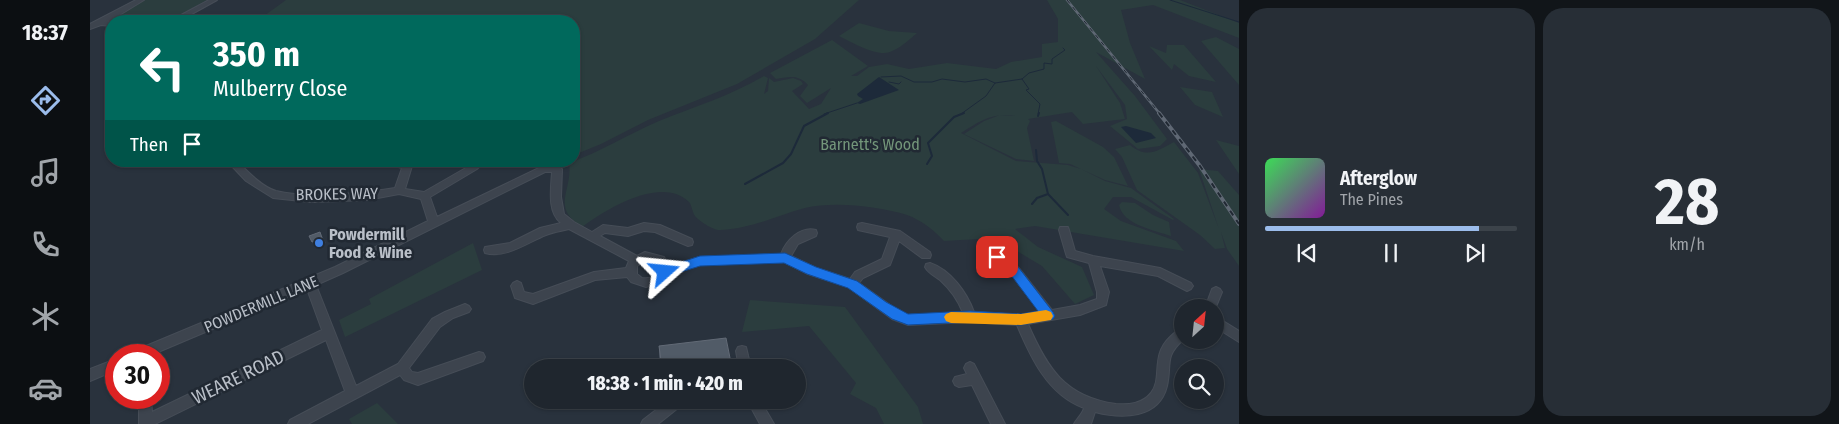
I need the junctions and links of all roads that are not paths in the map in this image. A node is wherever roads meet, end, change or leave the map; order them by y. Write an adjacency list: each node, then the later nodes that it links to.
1 (141, 0): 3 (street)
2 (214, 0): 4 (street)
3 (114, 15)
4 (185, 15)
5 (105, 20): 6 (street)
6 (100, 23): 7 (street); 8 (street)
7 (105, 23)
8 (90, 27)
9 (237, 167): 12 (street, BROKES WAY)
10 (407, 167): 12 (street)
11 (472, 167): 13 (street)
12 (399, 191): 13 (street, BROKES WAY)
13 (425, 196): 14 (street)
14 (434, 223): 15 (street, POWDERMILL LANE); 31 (street, POWDERMILL LANE)
15 (570, 225): 20 (street); 22 (street)
16 (862, 227): 19 (street)
17 (1064, 230): 27 (street)
18 (812, 233): 25 (street)
19 (896, 234): 23 (street); 32 (street)
20 (592, 236): 21 (street); 26 (street)
21 (688, 242)
22 (489, 250)
23 (926, 255)
24 (998, 257): 38 (street)
25 (785, 258): 30 (street); 32 (street)
26 (636, 260): 29 (street); 30 (street)
27 (1093, 260): 34 (street); 38 (street)
28 (930, 267): 39 (street)
29 (630, 272): 30 (street); 33 (street)
30 (665, 272)
31 (310, 283): 42 (street); 45 (street, POWDERMILL LANE)
32 (852, 284): 39 (street)
33 (516, 286)
34 (1187, 286)
35 (1216, 292): 36 (street)
36 (1213, 299)
37 (465, 309): 49 (street)
38 (1048, 316): 40 (street)
39 (970, 317): 40 (street)
40 (1021, 320): 54 (street)
41 (1224, 327): 43 (street)
42 (330, 332): 53 (street); 58 (street, WEARE ROAD)
43 (1239, 337)
44 (1174, 343): 54 (street)
45 (165, 344)
46 (742, 351): 48 (street)
47 (480, 357): 49 (street)
48 (743, 359)
49 (402, 368): 53 (street)
50 (105, 369): 51 (street)
51 (90, 375)
52 (959, 381): 62 (street)
53 (352, 393): 59 (street)
54 (1091, 405): 63 (street)
55 (145, 409): 58 (street)
56 (667, 409): 60 (street)
57 (758, 409): 61 (street)
58 (146, 423)
59 (295, 424)
60 (648, 424)
61 (767, 424)
62 (998, 424)
63 (1081, 424)

